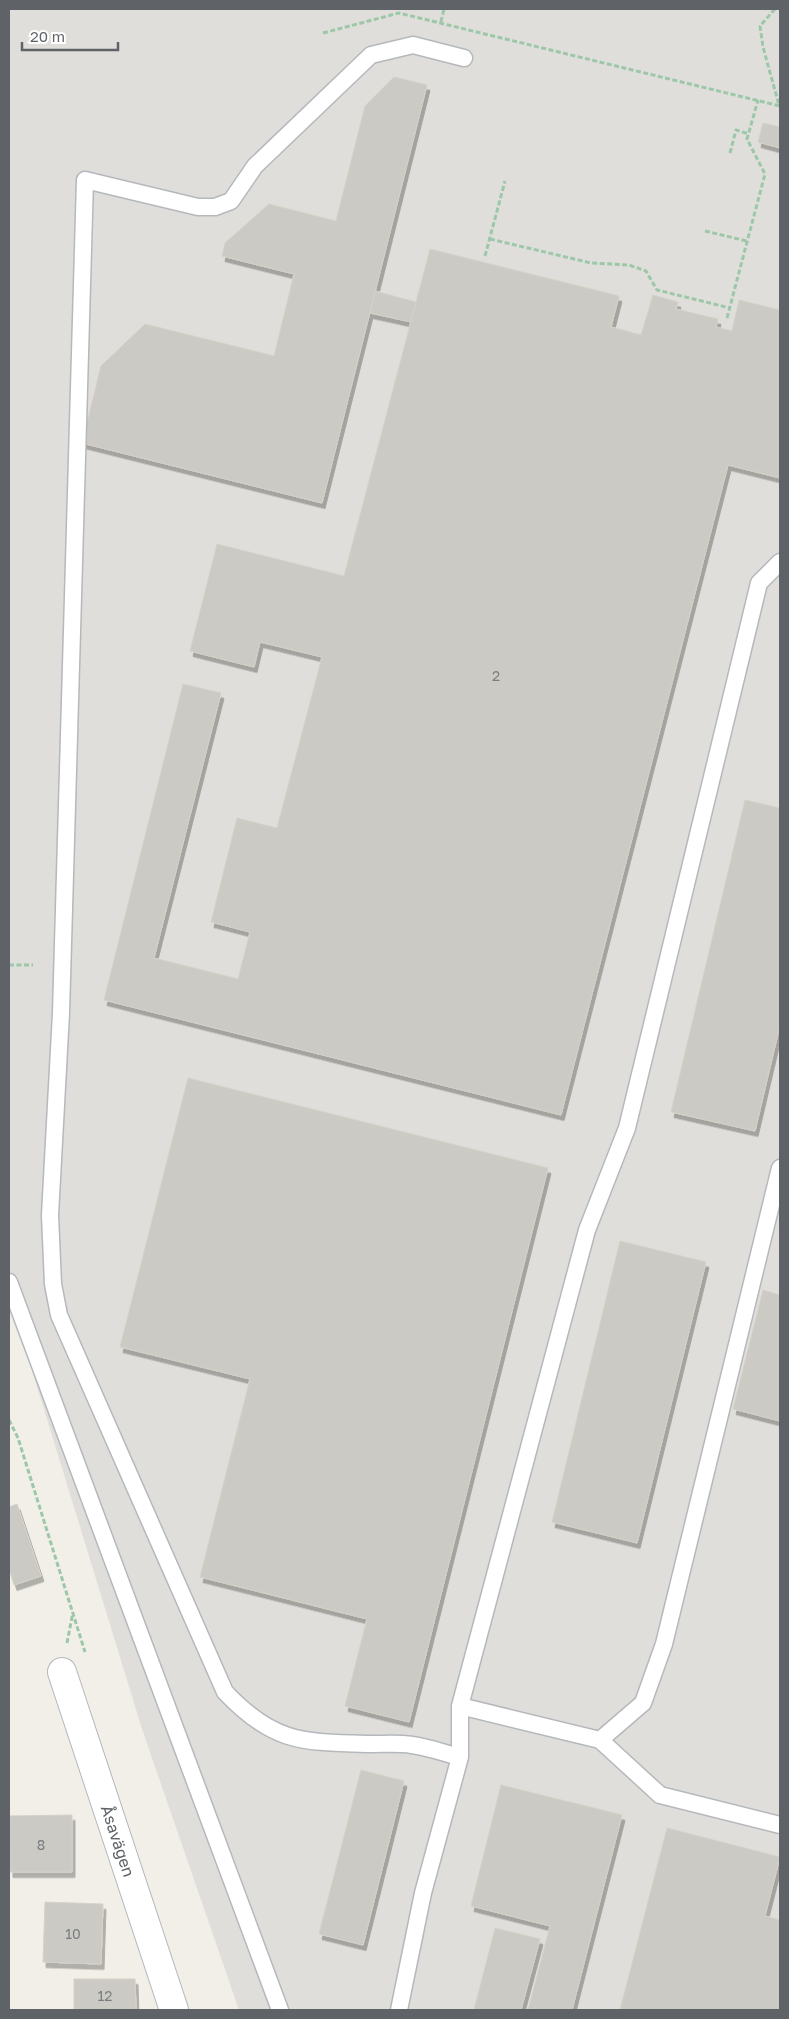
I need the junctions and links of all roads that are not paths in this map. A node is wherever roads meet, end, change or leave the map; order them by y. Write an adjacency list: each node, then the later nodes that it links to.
1 (464, 58): 8 (lane)
2 (780, 562): 6 (lane)
3 (780, 1168): 7 (lane)
4 (9, 1282): 11 (lane)
5 (62, 1672): 10 (street, Åsavägen)
6 (460, 1706): 7 (lane); 8 (lane)
7 (600, 1740): 9 (lane)
8 (460, 1757): 12 (lane)
9 (780, 1825)
10 (174, 2010)
11 (280, 2010)
12 (399, 2010)

